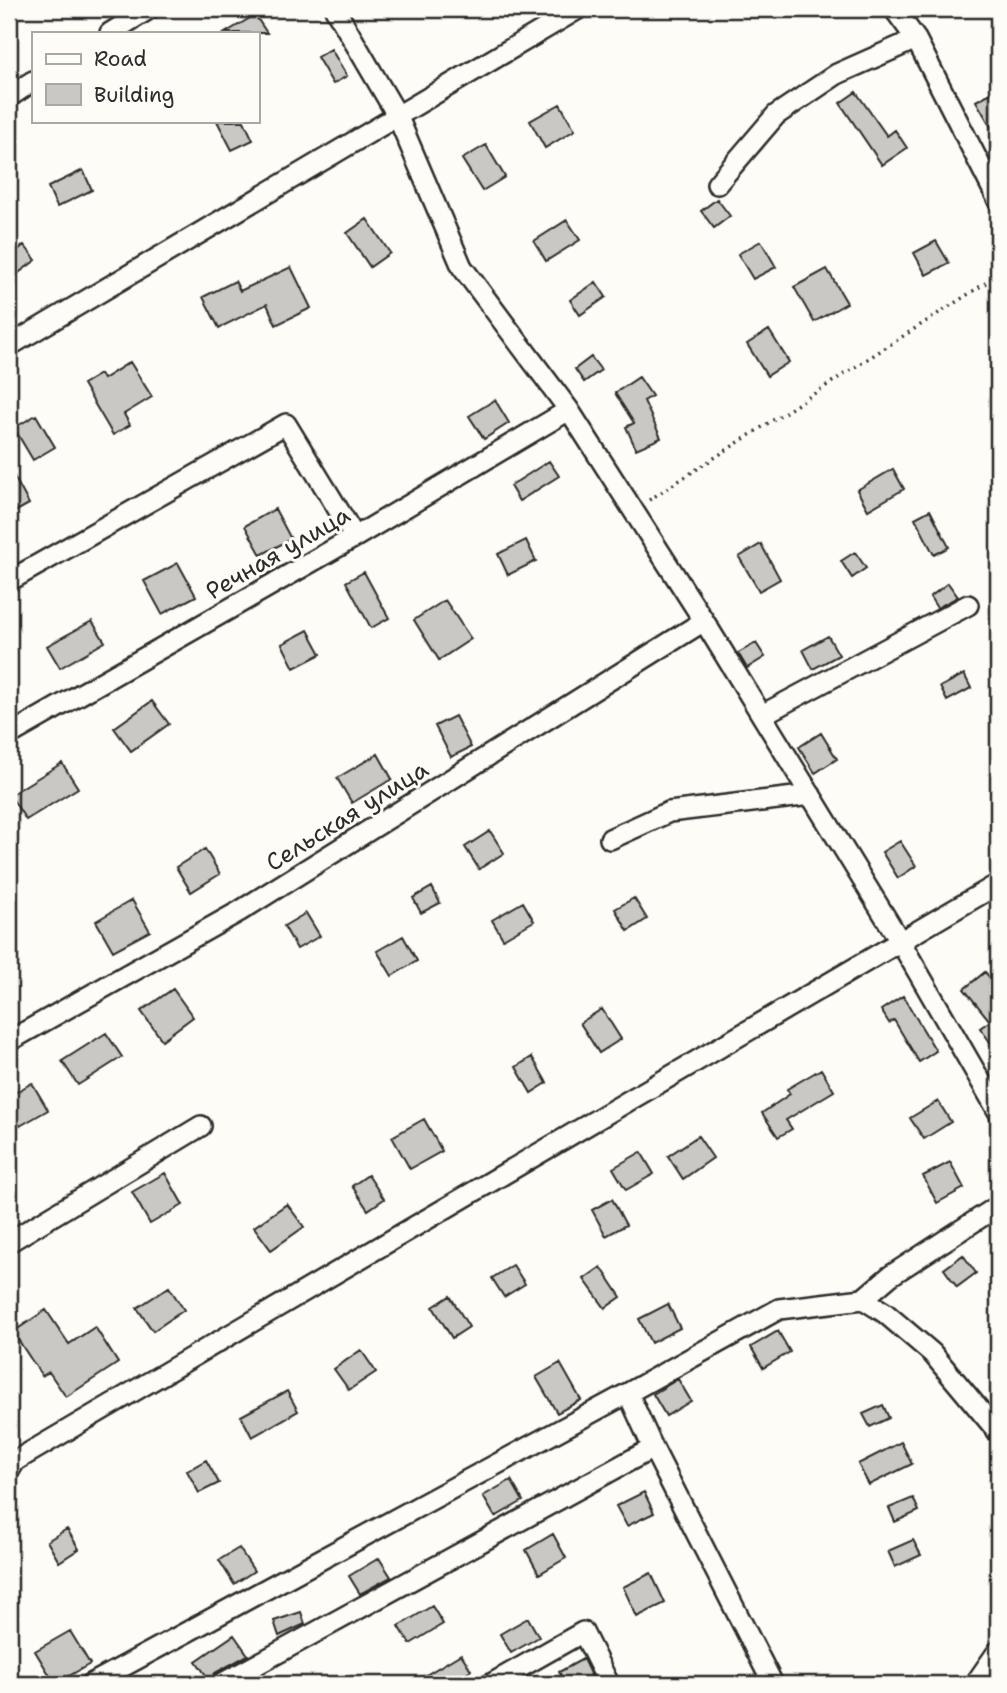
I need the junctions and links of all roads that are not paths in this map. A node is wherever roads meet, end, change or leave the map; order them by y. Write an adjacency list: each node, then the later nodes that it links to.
1 (149, 9): 5 (street)
2 (335, 9): 9 (street)
3 (578, 9): 9 (street)
4 (894, 9): 6 (street)
5 (112, 32)
6 (916, 39): 10 (street); 11 (street)
7 (32, 83): 8 (street)
8 (9, 97)
9 (397, 115): 12 (street); 13 (street)
10 (717, 184)
11 (998, 200)
12 (9, 346)
13 (569, 410): 14 (street, Речная улица); 17 (street)
14 (355, 537): 15 (street); 19 (street, Речная улица)
15 (9, 580)
16 (968, 605): 18 (street)
17 (704, 621): 18 (street); 24 (street, Сельская улица)
18 (762, 715): 20 (street)
19 (9, 736)
20 (810, 795): 21 (street); 23 (street)
21 (610, 839)
22 (998, 884): 23 (street)
23 (900, 940): 25 (street); 33 (street)
24 (9, 1041)
25 (998, 1111)
26 (201, 1126): 28 (street)
27 (998, 1206): 29 (street)
28 (9, 1242)
29 (863, 1299): 30 (street); 31 (street)
30 (628, 1393): 32 (street); 35 (street)
31 (998, 1432)
32 (653, 1448): 36 (street); 39 (street)
33 (9, 1471)
34 (998, 1651): 40 (street)
35 (91, 1684)
36 (221, 1684)
37 (491, 1684): 38 (street)
38 (609, 1684)
39 (774, 1684)
40 (975, 1684)

